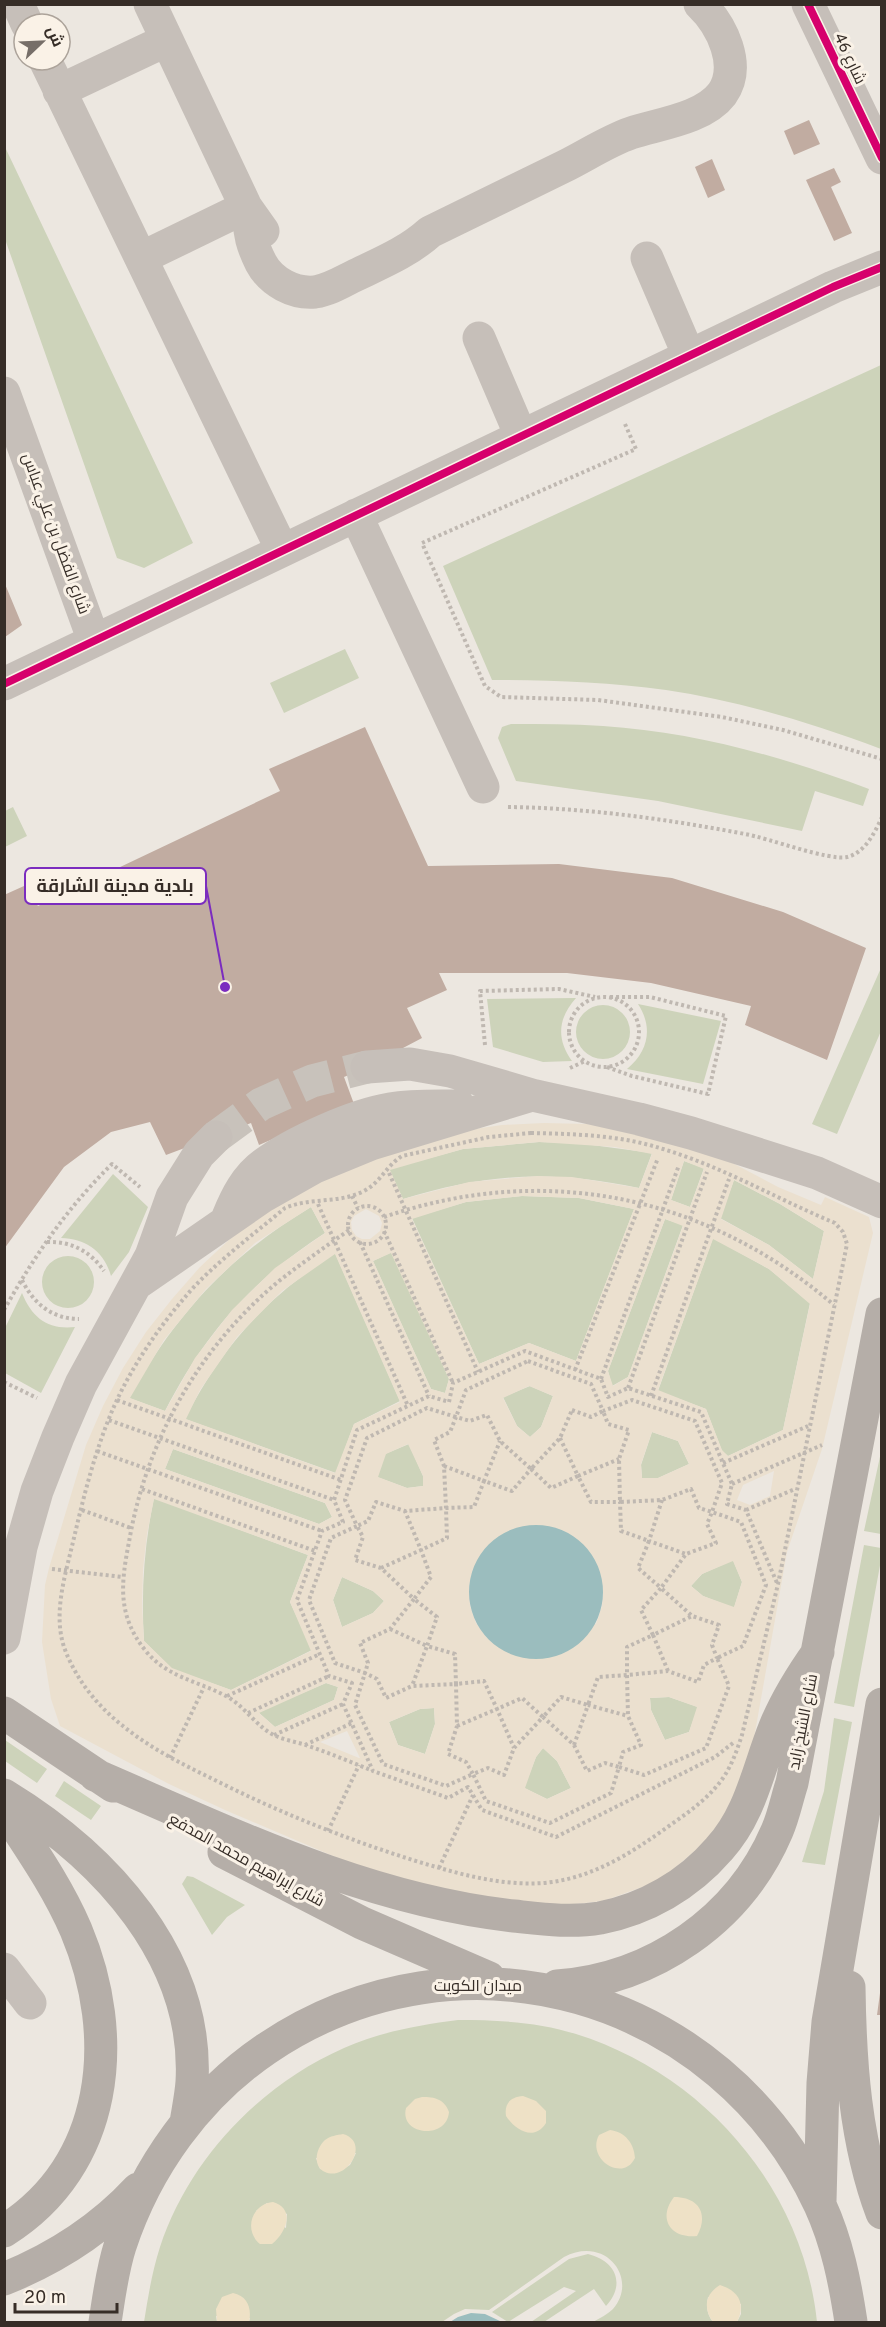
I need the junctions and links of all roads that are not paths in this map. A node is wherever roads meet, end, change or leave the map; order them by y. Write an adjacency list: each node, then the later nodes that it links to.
1 (150, 4): 4 (street)
2 (699, 4): 8 (street)
3 (808, 4): 7 (street, شارع 46)
4 (167, 40): 6 (street); 8 (street)
5 (50, 72): 6 (street)
6 (59, 91): 9 (street)
7 (882, 158)
8 (248, 211): 9 (street)
9 (141, 258): 17 (street)
10 (646, 258): 13 (street)
11 (882, 267): 13 (street)
12 (479, 338): 15 (street)
13 (689, 356): 15 (street)
14 (4, 393): 18 (street, شارع الفضل بن علي عباس)
15 (521, 436): 16 (street)
16 (356, 515): 17 (street); 20 (street)
17 (282, 550): 18 (street)
18 (94, 641): 19 (street)
19 (4, 684)
20 (492, 797)
21 (367, 1067): 22 (street)
22 (532, 1095): 24 (street); 25 (street)
23 (216, 1137): 25 (street)
24 (882, 1202)
25 (123, 1281): 27 (street)
26 (882, 1314): 28 (main road, شارع الشيخ زايد)
27 (4, 1638)
28 (818, 1652): 31 (main road); 37 (main road, شارع الشيخ زايد)
29 (882, 1704): 34 (main road)
30 (4, 1713): 31 (main road, شارع إبراهيم محمد المدفع)
31 (95, 1775): 36 (main road, شارع إبراهيم محمد المدفع)
32 (4, 1795): 39 (main road)
33 (4, 1808): 43 (main road)
34 (848, 1901): 41 (main road); 42 (main road)
35 (4, 1969): 38 (street)
36 (501, 1984): 37 (main road, ميدان الكويت); 39 (main road, ميدان الكويت)
37 (538, 1988): 41 (main road, ميدان الكويت)
38 (30, 2003)
39 (186, 2123): 40 (main road, ميدان الكويت)
40 (151, 2174): 44 (main road); 46 (main road, ميدان الكويت)
41 (820, 2206): 45 (main road, ميدان الكويت)
42 (882, 2213)
43 (4, 2231)
44 (4, 2279)
45 (846, 2286): 47 (main road, ميدان الكويت); 48 (main road)
46 (105, 2322)
47 (851, 2322)
48 (872, 2322)

